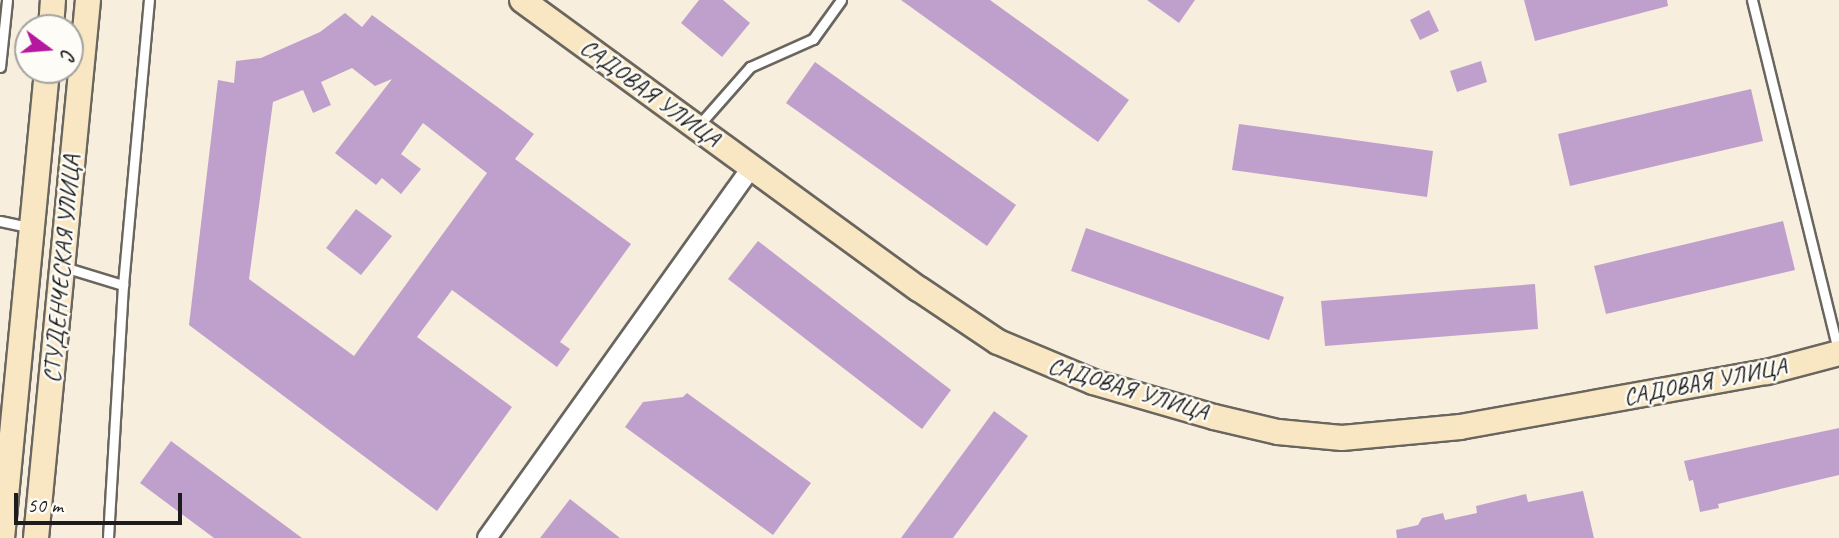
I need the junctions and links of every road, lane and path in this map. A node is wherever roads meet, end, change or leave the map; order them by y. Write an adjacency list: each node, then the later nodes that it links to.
1 (7, 0): 7 (lane)
2 (88, 0): 13 (main road, СТУДЕНЧЕСКАЯ УЛИЦА)
3 (149, 0): 14 (lane)
4 (522, 0): 9 (main road, САДОВАЯ УЛИЦА)
5 (841, 0): 9 (lane)
6 (1752, 0): 15 (lane)
7 (0, 67)
8 (46, 84): 12 (main road, СТУДЕНЧЕСКАЯ УЛИЦА)
9 (697, 127): 10 (main road, САДОВАЯ УЛИЦА)
10 (752, 167): 15 (main road, САДОВАЯ УЛИЦА); 20 (street)
11 (0, 220): 12 (lane)
12 (34, 229): 16 (main road, СТУДЕНЧЕСКАЯ УЛИЦА)
13 (62, 266): 14 (lane); 18 (main road, СТУДЕНЧЕСКАЯ УЛИЦА)
14 (123, 285): 19 (lane)
15 (1839, 353)
16 (6, 442): 17 (main road, СТУДЕНЧЕСКАЯ УЛИЦА)
17 (2, 538)
18 (36, 538)
19 (108, 538)
20 (487, 538)

